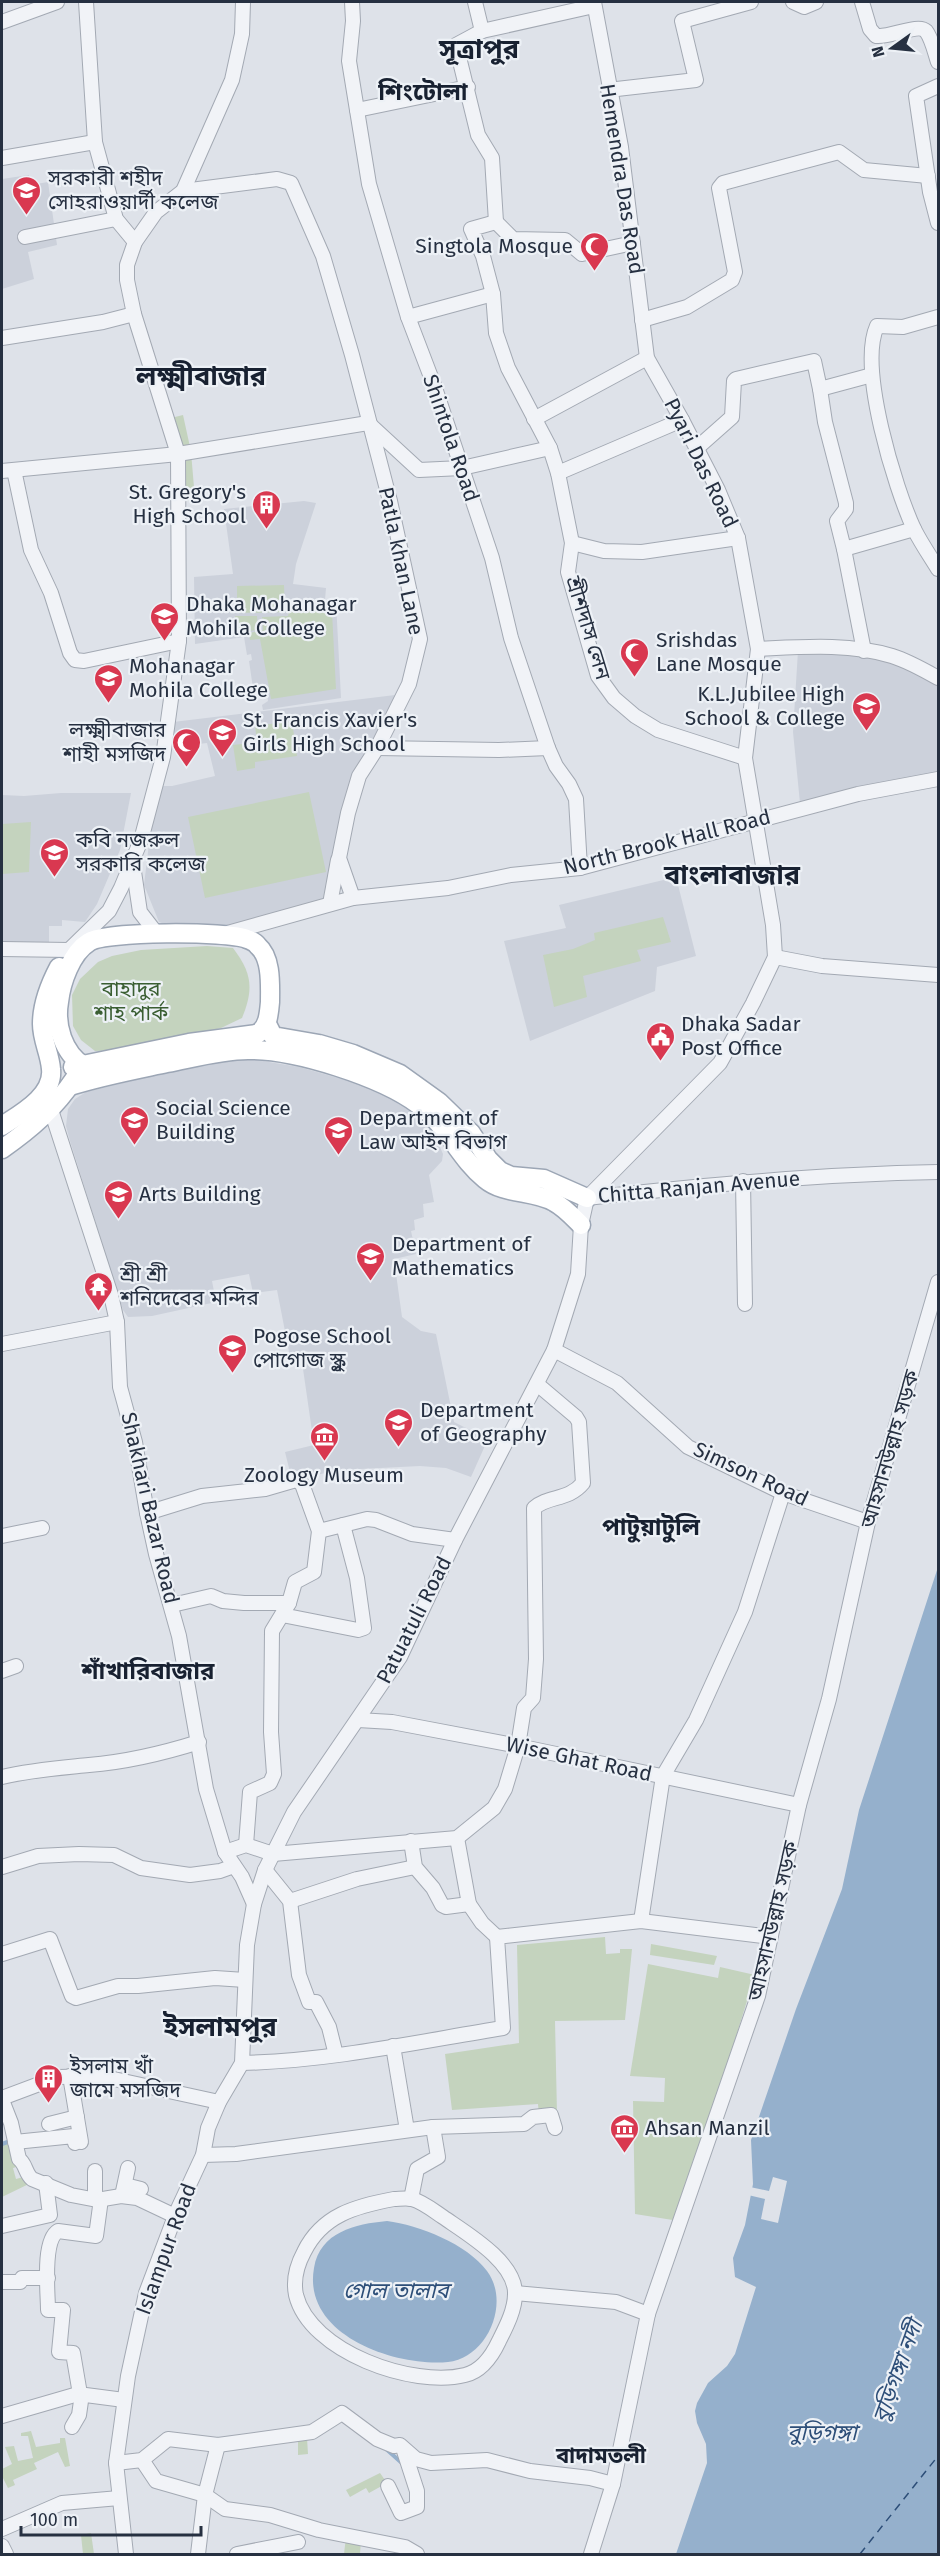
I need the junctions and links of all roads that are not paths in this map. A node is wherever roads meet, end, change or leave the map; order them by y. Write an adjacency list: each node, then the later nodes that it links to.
1 (57, 2): 11 (street)
2 (86, 2): 18 (street)
3 (243, 2): 21 (street)
4 (352, 2): 17 (street, Shintola Road)
5 (476, 2): 12 (street)
6 (751, 2): 16 (street)
7 (793, 2): 8 (street)
8 (816, 2)
9 (862, 2): 13 (street)
10 (594, 4): 12 (street); 16 (street, Hemendra Das Road)
11 (2, 22)
12 (482, 31): 14 (street)
13 (939, 62)
14 (468, 87): 17 (street); 23 (street)
15 (939, 87): 20 (street)
16 (608, 90): 27 (street, Hemendra Das Road)
17 (357, 110): 30 (street, Shintola Road)
18 (95, 142): 19 (street); 22 (street)
19 (2, 158)
20 (928, 176): 24 (street); 32 (street)
21 (183, 191): 26 (street); 39 (street, Patla khan Lane)
22 (116, 219): 25 (street); 26 (street)
23 (496, 222): 27 (street); 28 (street, শ্রীশদাস লেন)
24 (939, 223)
25 (25, 237)
26 (135, 242): 29 (street)
27 (633, 243): 32 (street, Hemendra Das Road)
28 (493, 294): 30 (street); 37 (street, শ্রীশদাস লেন)
29 (135, 314): 33 (street); 42 (street)
30 (408, 317): 43 (street, Shintola Road)
31 (939, 317): 35 (street)
32 (642, 320): 34 (street, Hemendra Das Road)
33 (2, 338)
34 (647, 358): 37 (street); 38 (street, Pyari Das Road)
35 (872, 375): 36 (street); 46 (street)
36 (820, 389): 41 (street); 49 (street)
37 (534, 419): 40 (street, শ্রীশদাস লেন)
38 (682, 420): 41 (street, Pyari Das Road); 45 (street)
39 (368, 423): 42 (street); 43 (street); 55 (street, Patla khan Lane)
40 (550, 448): 43 (street); 45 (street, শ্রীশদাস লেন)
41 (697, 448): 47 (street, Pyari Das Road)
42 (178, 454): 44 (street); 51 (street)
43 (462, 468): 56 (street, Shintola Road)
44 (8, 471): 51 (street)
45 (558, 473): 48 (street, শ্রীশদাস লেন)
46 (914, 529): 49 (street); 50 (street)
47 (738, 538): 48 (street); 52 (street, Pyari Das Road)
48 (572, 543): 57 (street, শ্রীশদাস লেন)
49 (844, 549): 53 (street)
50 (939, 569)
51 (179, 641): 61 (street)
52 (758, 649): 53 (street); 57 (street, Pyari Das Road)
53 (864, 651): 54 (street)
54 (939, 678)
55 (377, 748): 56 (street); 60 (street, Patla khan Lane)
56 (548, 748): 62 (street, Shintola Road)
57 (745, 758): 59 (street, Pyari Das Road)
58 (939, 779): 59 (street, North Brook Hall Road)
59 (755, 821): 62 (street, North Brook Hall Road); 71 (street, Pyari Das Road)
60 (339, 858): 63 (street); 64 (street, Patla khan Lane)
61 (132, 863): 65 (street); 70 (street)
62 (580, 868): 63 (street, North Brook Hall Road)
63 (353, 898): 64 (street, North Brook Hall Road)
64 (330, 903): 66 (street, North Brook Hall Road)
65 (157, 934): 66 (main road); 67 (main road)
66 (219, 935): 74 (main road)
67 (89, 942): 70 (main road); 76 (main road)
68 (2, 949): 69 (street)
69 (39, 950): 70 (street); 73 (street)
70 (69, 950): 73 (main road)
71 (775, 957): 72 (street); 85 (street)
72 (939, 975)
73 (54, 977): 75 (main road)
74 (260, 1036): 76 (main road, Chitta Ranjan Avenue); 77 (main road, Chitta Ranjan Avenue); 85 (main road, Chitta Ranjan Avenue); 86 (main road, Chitta Ranjan Avenue)
75 (49, 1062): 76 (main road, Chitta Ranjan Avenue); 78 (main road)
76 (84, 1066): 77 (main road)
77 (70, 1086): 79 (main road); 81 (street)
78 (43, 1093): 79 (main road); 80 (main road)
79 (51, 1110): 81 (street, Shakhari Bazar Road); 82 (main road)
80 (2, 1126)
81 (61, 1134): 89 (street, Shakhari Bazar Road)
82 (2, 1149)
83 (939, 1172): 84 (street, Chitta Ranjan Avenue)
84 (743, 1181): 85 (street, Chitta Ranjan Avenue); 88 (street)
85 (588, 1198): 86 (street, Patuatuli Road)
86 (581, 1225): 91 (street, Patuatuli Road)
87 (939, 1282): 95 (street, আহসানউল্লাহ সড়ক)
88 (745, 1304)
89 (117, 1322): 90 (street); 94 (street, Shakhari Bazar Road)
90 (2, 1344)
91 (554, 1350): 92 (street, Patuatuli Road); 93 (street, Simson Road)
92 (537, 1384): 100 (street, Patuatuli Road); 108 (street)
93 (783, 1493): 95 (street, Simson Road); 109 (street)
94 (147, 1513): 98 (street); 102 (street, Shakhari Bazar Road)
95 (868, 1522): 111 (street, আহসানউল্লাহ সড়ক)
96 (343, 1525): 98 (street); 100 (street); 103 (street)
97 (42, 1528): 99 (street)
98 (319, 1532): 101 (street)
99 (2, 1536)
100 (455, 1540): 106 (street, Patuatuli Road)
101 (289, 1603): 102 (street); 103 (street)
102 (172, 1605): 107 (street, Shakhari Bazar Road)
103 (282, 1615): 114 (street)
104 (16, 1666): 105 (street)
105 (2, 1671)
106 (358, 1720): 108 (street, Wise Ghat Road); 116 (street, Patuatuli Road)
107 (199, 1742): 110 (street); 115 (street, Shakhari Bazar Road)
108 (518, 1746): 109 (street, Wise Ghat Road); 112 (street)
109 (663, 1776): 111 (street, Wise Ghat Road); 124 (street)
110 (2, 1777)
111 (799, 1805): 126 (street, আহসানউল্লাহ সড়ক)
112 (457, 1838): 113 (street); 123 (street)
113 (411, 1841): 116 (street); 119 (street)
114 (246, 1845): 115 (street); 116 (street)
115 (225, 1852): 117 (street, Shakhari Bazar Road)
116 (273, 1854): 120 (street, Patuatuli Road)
117 (234, 1866): 118 (street); 122 (street, Shakhari Bazar Road)
118 (2, 1867)
119 (415, 1867): 121 (street); 123 (street)
120 (265, 1870): 121 (street); 122 (street, Patuatuli Road)
121 (291, 1901): 130 (street)
122 (254, 1904): 128 (street, Patuatuli Road)
123 (469, 1904): 125 (street)
124 (641, 1921): 125 (street); 126 (street)
125 (497, 1937): 129 (street)
126 (771, 1937): 154 (street, আহসানউল্লাহ সড়ক)
127 (2, 1954): 128 (street)
128 (245, 1980): 131 (street, Patuatuli Road)
129 (393, 2046): 130 (street); 139 (street)
130 (336, 2055): 131 (street)
131 (242, 2063): 134 (street, Patuatuli Road)
132 (70, 2076): 133 (street); 134 (street); 135 (street)
133 (2, 2099): 140 (street)
134 (219, 2102): 141 (street, Islampur Road)
135 (77, 2117): 136 (street); 140 (street)
136 (49, 2124)
137 (433, 2127): 138 (street); 139 (street); 148 (street)
138 (555, 2128)
139 (407, 2130): 141 (street)
140 (10, 2141): 144 (street)
141 (203, 2155): 149 (street, Islampur Road)
142 (128, 2168): 146 (street)
143 (95, 2171): 147 (street)
144 (46, 2183): 147 (street); 150 (street)
145 (141, 2189): 146 (street)
146 (124, 2190): 147 (street); 149 (street)
147 (98, 2199): 151 (street)
148 (411, 2199): 153 (street); 153 (street)
149 (176, 2216): 156 (street, Islampur Road)
150 (2, 2226)
151 (48, 2278): 152 (street); 155 (street)
152 (2, 2282)
153 (516, 2293): 154 (street)
154 (648, 2314): 163 (street, আহসানউল্লাহ সড়ক)
155 (81, 2394): 156 (street); 157 (street); 158 (street)
156 (124, 2400): 162 (street, Islampur Road)
157 (2, 2416)
158 (72, 2427)
159 (218, 2445): 160 (street); 161 (street); 165 (street)
160 (404, 2451): 163 (street); 164 (street)
161 (142, 2460): 162 (street); 165 (street)
162 (116, 2463): 166 (street, Islampur Road)
163 (613, 2484): 174 (street, আহসানউল্লাহ সড়ক)
164 (388, 2486)
165 (205, 2495): 167 (street); 171 (street)
166 (119, 2498): 168 (street); 170 (street, Islampur Road)
167 (297, 2525): 169 (street); 173 (street)
168 (2, 2529)
169 (299, 2548): 172 (street)
170 (126, 2554)
171 (198, 2554)
172 (237, 2554)
173 (417, 2554)
174 (591, 2554)

